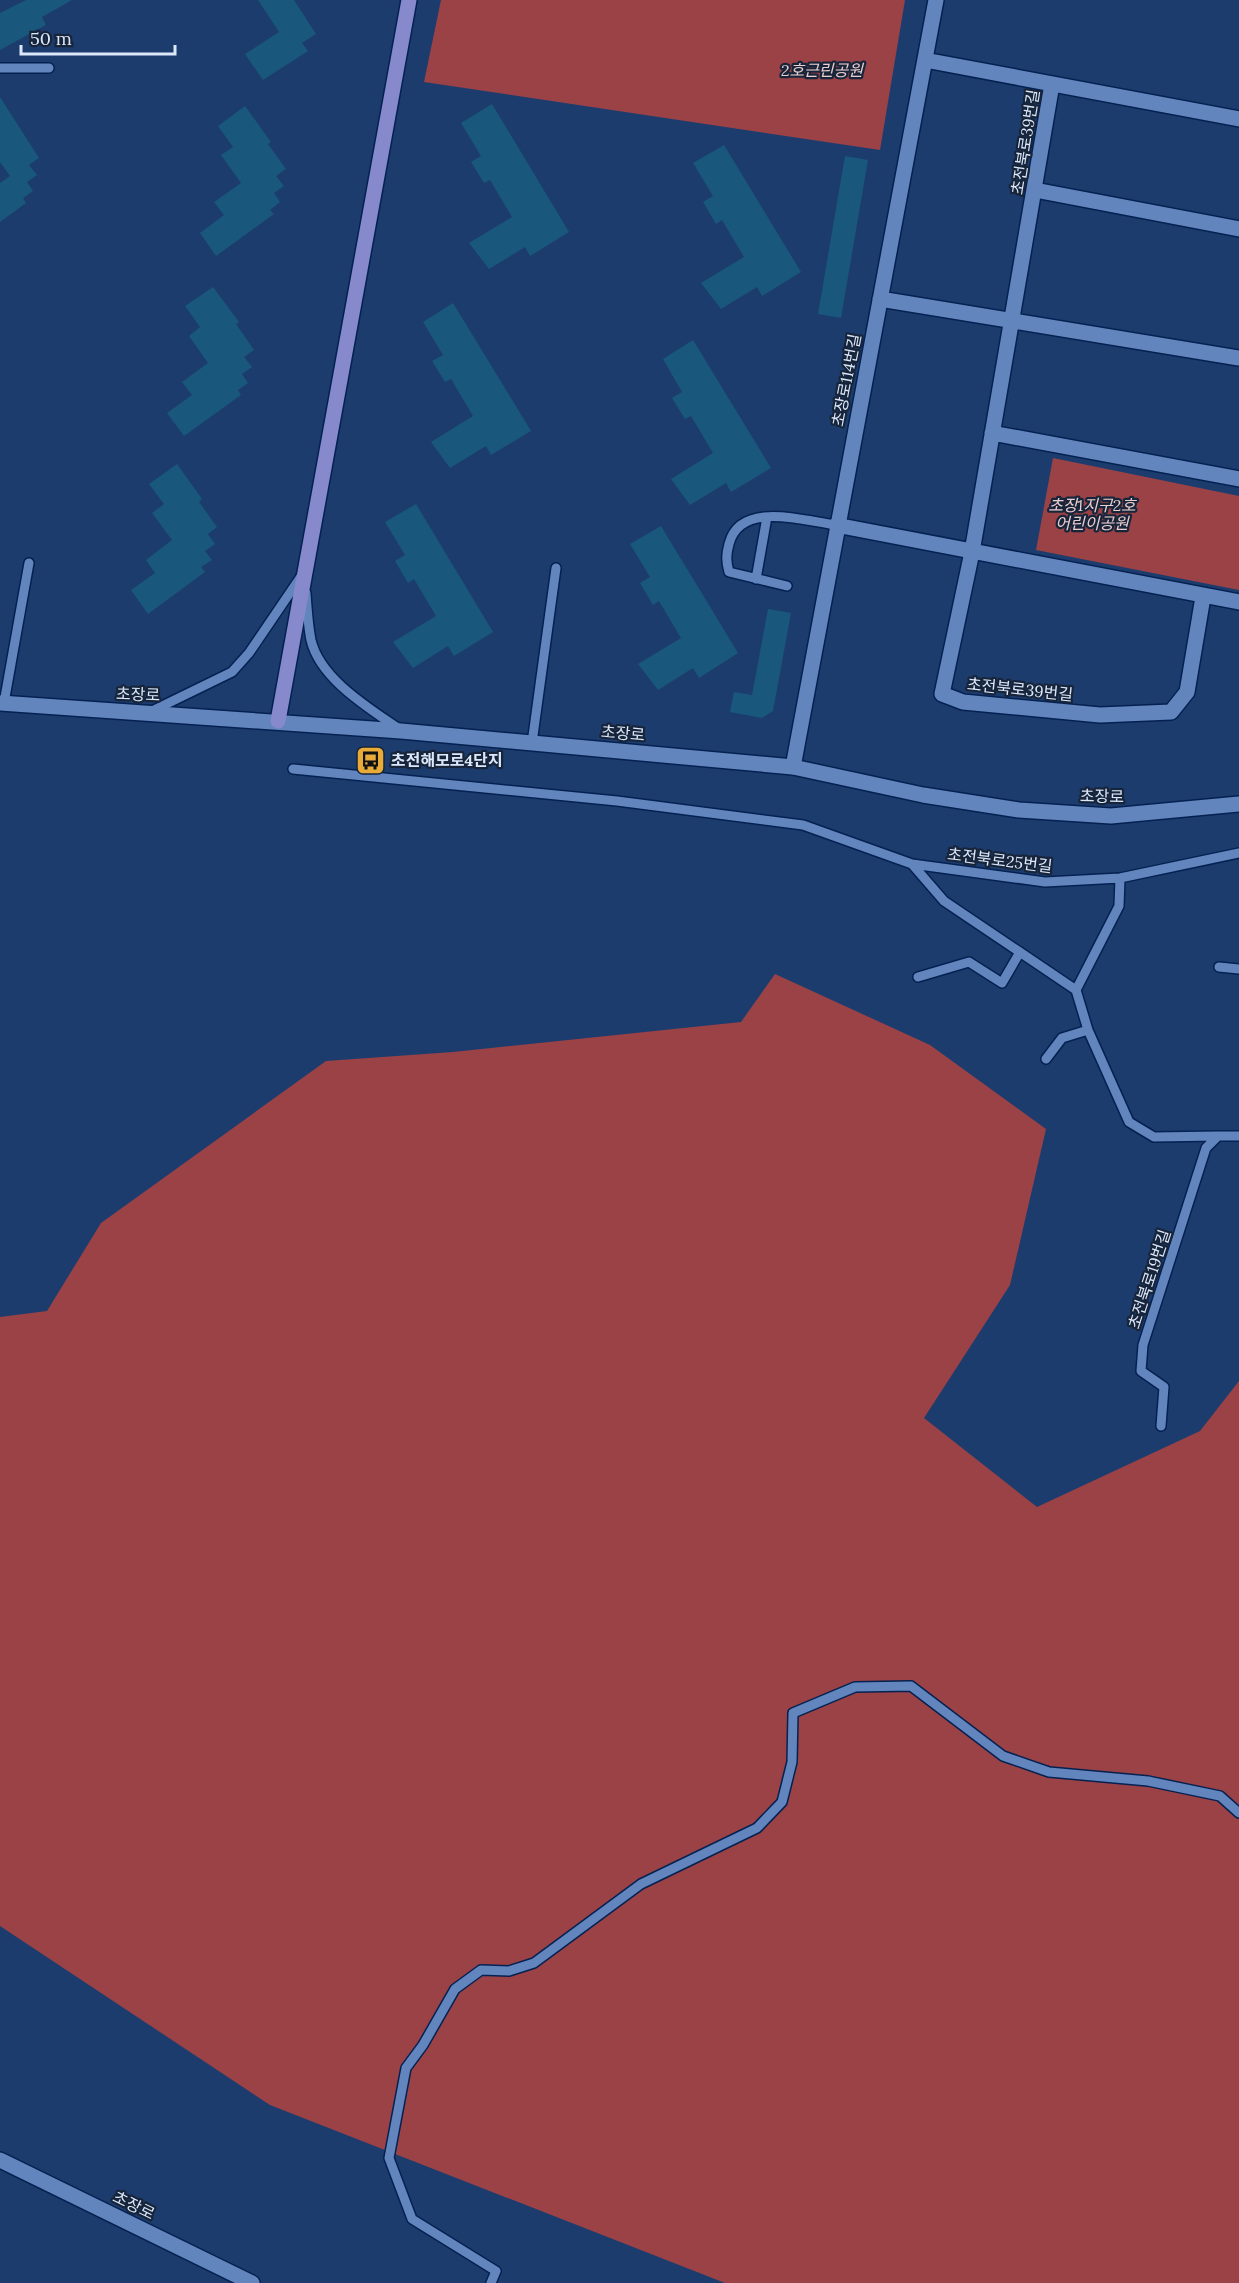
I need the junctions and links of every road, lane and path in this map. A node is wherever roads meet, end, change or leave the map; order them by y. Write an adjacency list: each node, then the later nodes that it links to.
1 (409, 0): 20 (main road)
2 (936, 0): 3 (street, 초장로114번길)
3 (925, 60): 6 (street); 10 (street, 초장로114번길)
4 (0, 68): 5 (lane)
5 (49, 68)
6 (1052, 84): 7 (street, 초전북로39번길); 8 (street, 초전북로39번길)
7 (1239, 119)
8 (1035, 190): 9 (street); 11 (street, 초전북로39번길)
9 (1239, 229)
10 (880, 299): 11 (street); 16 (street, 초장로114번길)
11 (1013, 323): 12 (street); 13 (street, 초전북로39번길)
12 (1239, 358)
13 (992, 433): 14 (street); 17 (street, 초전북로39번길)
14 (1239, 479)
15 (767, 516): 16 (lane); 21 (lane); 21 (lane)
16 (836, 525): 17 (street); 30 (street, 초장로114번길)
17 (972, 552): 23 (street); 23 (street, 초전북로39번길)
18 (29, 563): 25 (lane)
19 (555, 568): 29 (lane)
20 (303, 573): 26 (lane); 27 (main road); 28 (lane)
21 (756, 579): 22 (lane)
22 (787, 586)
23 (1203, 597): 24 (street)
24 (1239, 602)
25 (2, 703): 26 (street, 초장로)
26 (150, 712): 27 (street, 초장로)
27 (278, 721): 28 (street, 초장로)
28 (401, 731): 29 (street, 초장로)
29 (532, 743): 30 (street, 초장로)
30 (793, 767): 32 (street, 초장로)
31 (293, 769): 34 (lane, 초전북로25번길)
32 (1239, 804)
33 (1239, 853): 35 (lane, 초전북로25번길)
34 (912, 864): 35 (lane, 초전북로25번길); 36 (lane, 초전북로25번길)
35 (1120, 878): 40 (lane)
36 (1020, 952): 39 (lane); 40 (lane, 초전북로25번길)
37 (1219, 967): 38 (lane)
38 (1239, 969)
39 (918, 977)
40 (1076, 990): 41 (lane)
41 (1088, 1030): 42 (lane); 43 (lane)
42 (1046, 1059)
43 (1218, 1136): 44 (lane); 45 (lane, 초전북로19번길)
44 (1239, 1136)
45 (1161, 1426)
46 (1239, 1813): 49 (lane)
47 (0, 2160): 48 (street, 초장로)
48 (252, 2283)
49 (491, 2283)

